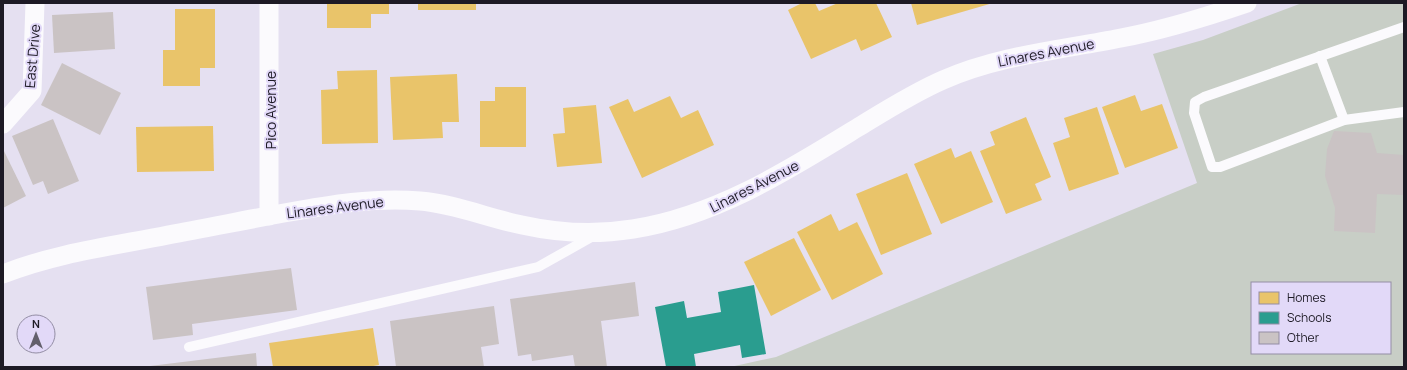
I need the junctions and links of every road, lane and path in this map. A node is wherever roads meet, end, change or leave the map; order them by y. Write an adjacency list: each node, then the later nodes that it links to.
1 (35, 3): 8 (street, East Drive)
2 (269, 3): 9 (street, Pico Avenue)
3 (1247, 3): 10 (street, Linares Avenue)
4 (1404, 27): 5 (lane)
5 (1320, 56): 7 (lane); 7 (lane)
6 (1404, 112): 7 (lane)
7 (1344, 120)
8 (3, 124)
9 (269, 216): 10 (street, Linares Avenue); 11 (street, Linares Avenue)
10 (600, 232): 12 (lane)
11 (3, 274)
12 (189, 347)

